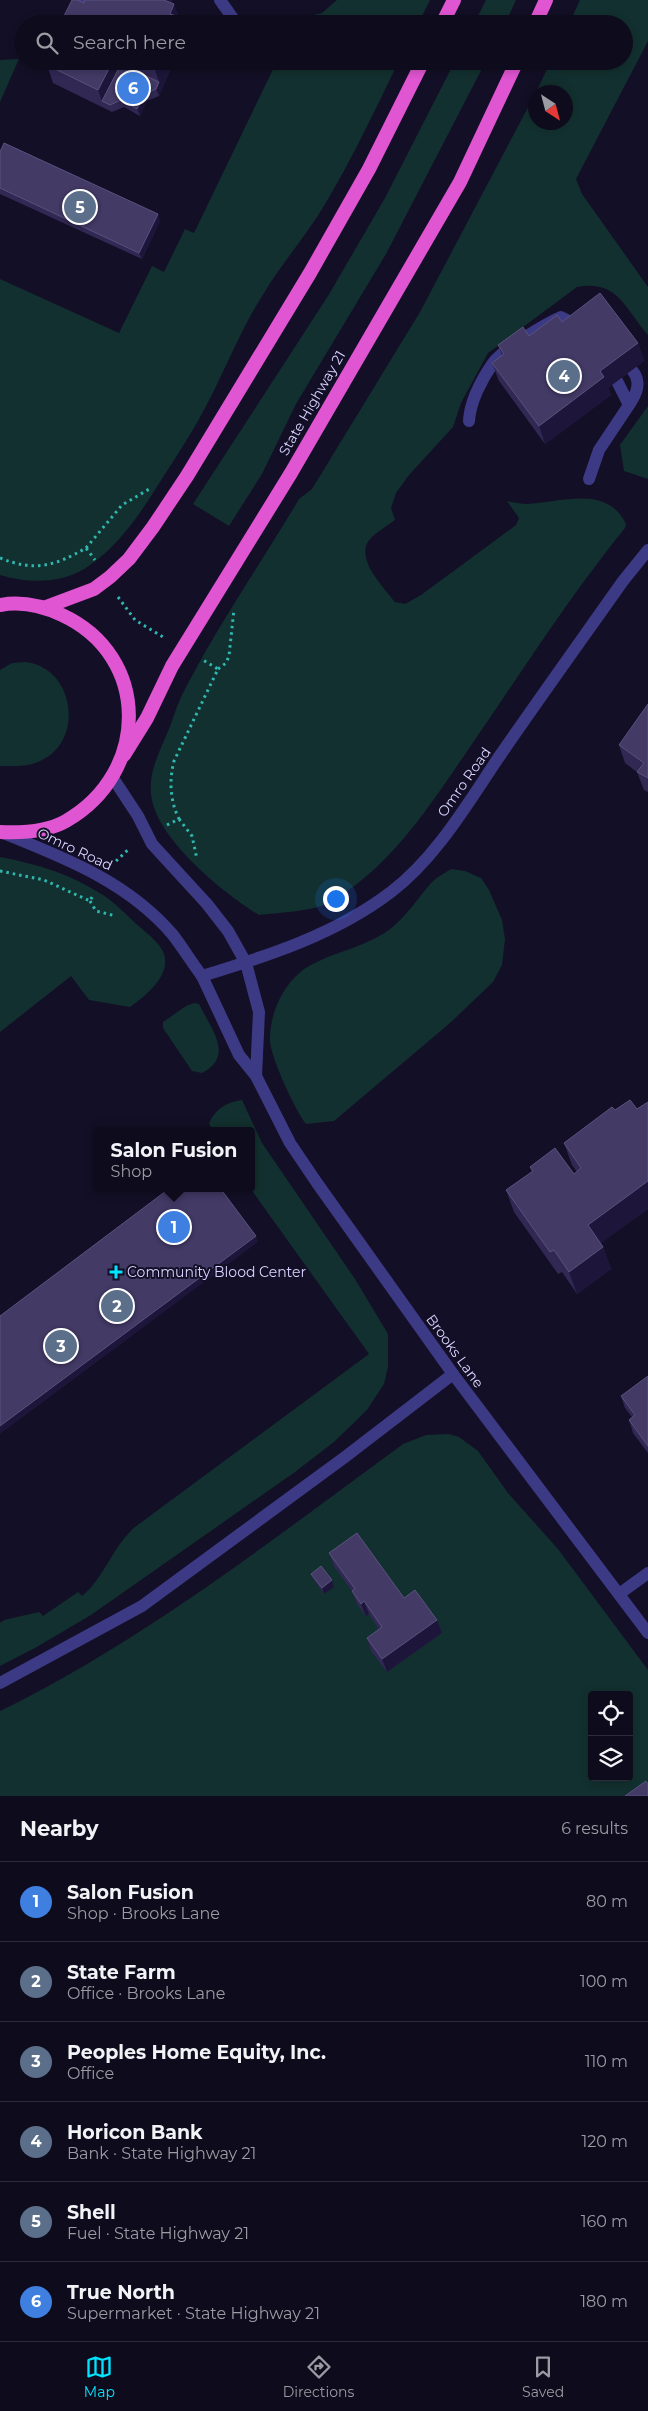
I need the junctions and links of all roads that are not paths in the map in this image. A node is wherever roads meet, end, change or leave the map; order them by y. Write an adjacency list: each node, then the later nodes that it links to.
1 (84, 0): 5 (street)
2 (220, 0): 6 (street)
3 (454, 0): 7 (highway)
4 (546, 0): 8 (highway)
5 (76, 15)
6 (231, 15)
7 (446, 15)
8 (538, 15)
9 (418, 70): 21 (highway)
10 (513, 70): 22 (highway, State Highway 21)
11 (583, 312): 12 (street)
12 (561, 317): 13 (street); 17 (street)
13 (580, 331)
14 (632, 370): 16 (street)
15 (617, 381): 16 (street)
16 (629, 406): 18 (street)
17 (469, 421)
18 (589, 478)
19 (648, 550): 25 (street, Omro Road)
20 (4, 602): 21 (highway)
21 (46, 607): 22 (highway)
22 (124, 755): 23 (highway)
23 (113, 778): 24 (highway); 25 (street)
24 (0, 832): 26 (street, Omro Road)
25 (246, 963): 26 (street, Omro Road); 27 (street, Brooks Lane)
26 (202, 976): 27 (street, Brooks Lane)
27 (256, 1076): 28 (street, Brooks Lane)
28 (453, 1374): 30 (street, Brooks Lane); 32 (street)
29 (648, 1573): 30 (street)
30 (619, 1594): 31 (street, Brooks Lane)
31 (648, 1632)
32 (0, 1684)

